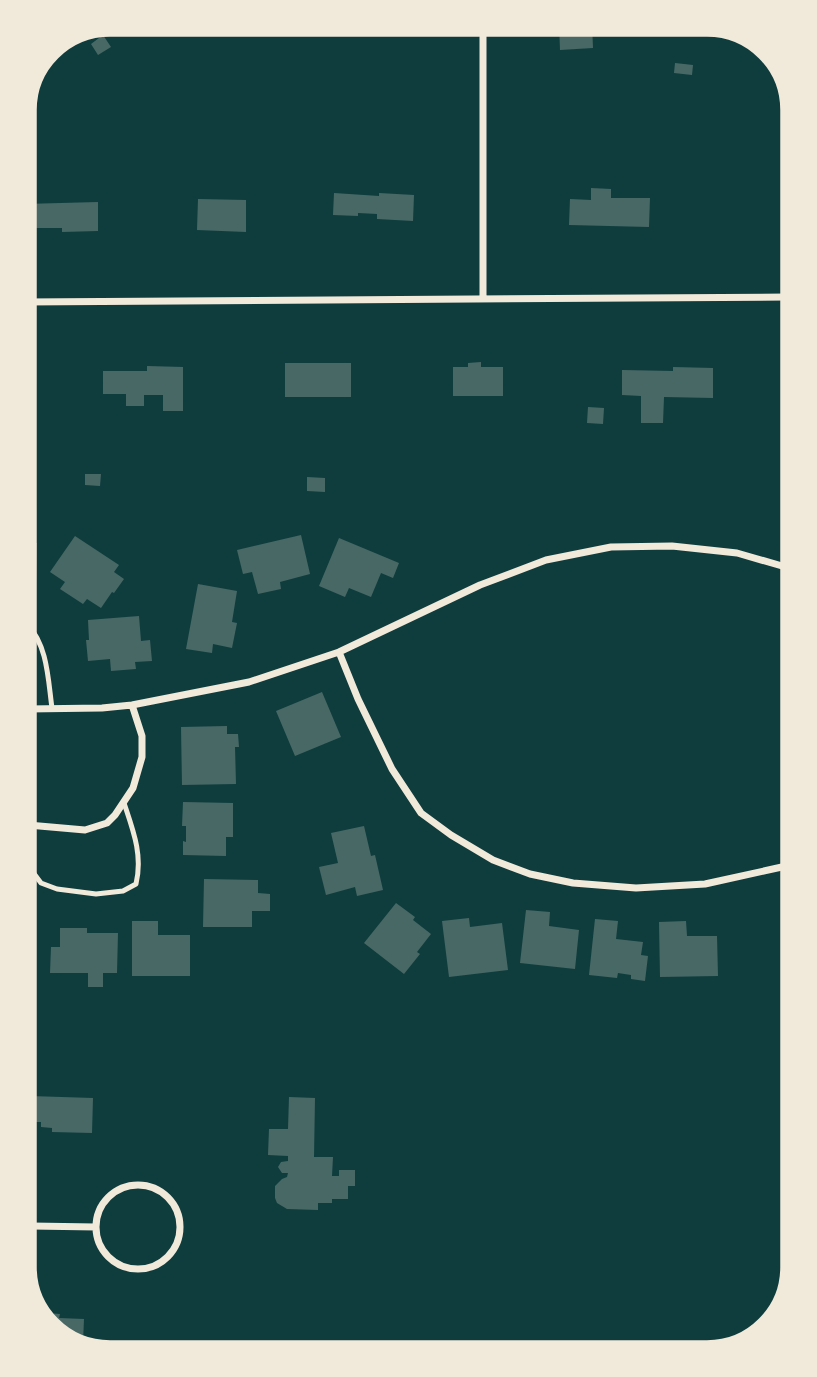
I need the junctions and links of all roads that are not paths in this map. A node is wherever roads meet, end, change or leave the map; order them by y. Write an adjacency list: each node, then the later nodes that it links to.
1 (483, 35): 3 (street)
2 (782, 298): 3 (street)
3 (484, 299): 4 (street)
4 (35, 302)
5 (782, 566): 7 (street)
6 (35, 634): 9 (lane)
7 (339, 652): 8 (street); 13 (street)
8 (131, 705): 9 (street); 11 (street)
9 (52, 708): 10 (street)
10 (35, 709)
11 (124, 803): 12 (street); 14 (lane)
12 (35, 826)
13 (782, 867)
14 (35, 875)
15 (35, 1226): 16 (street)
16 (96, 1227): 16 (street)

